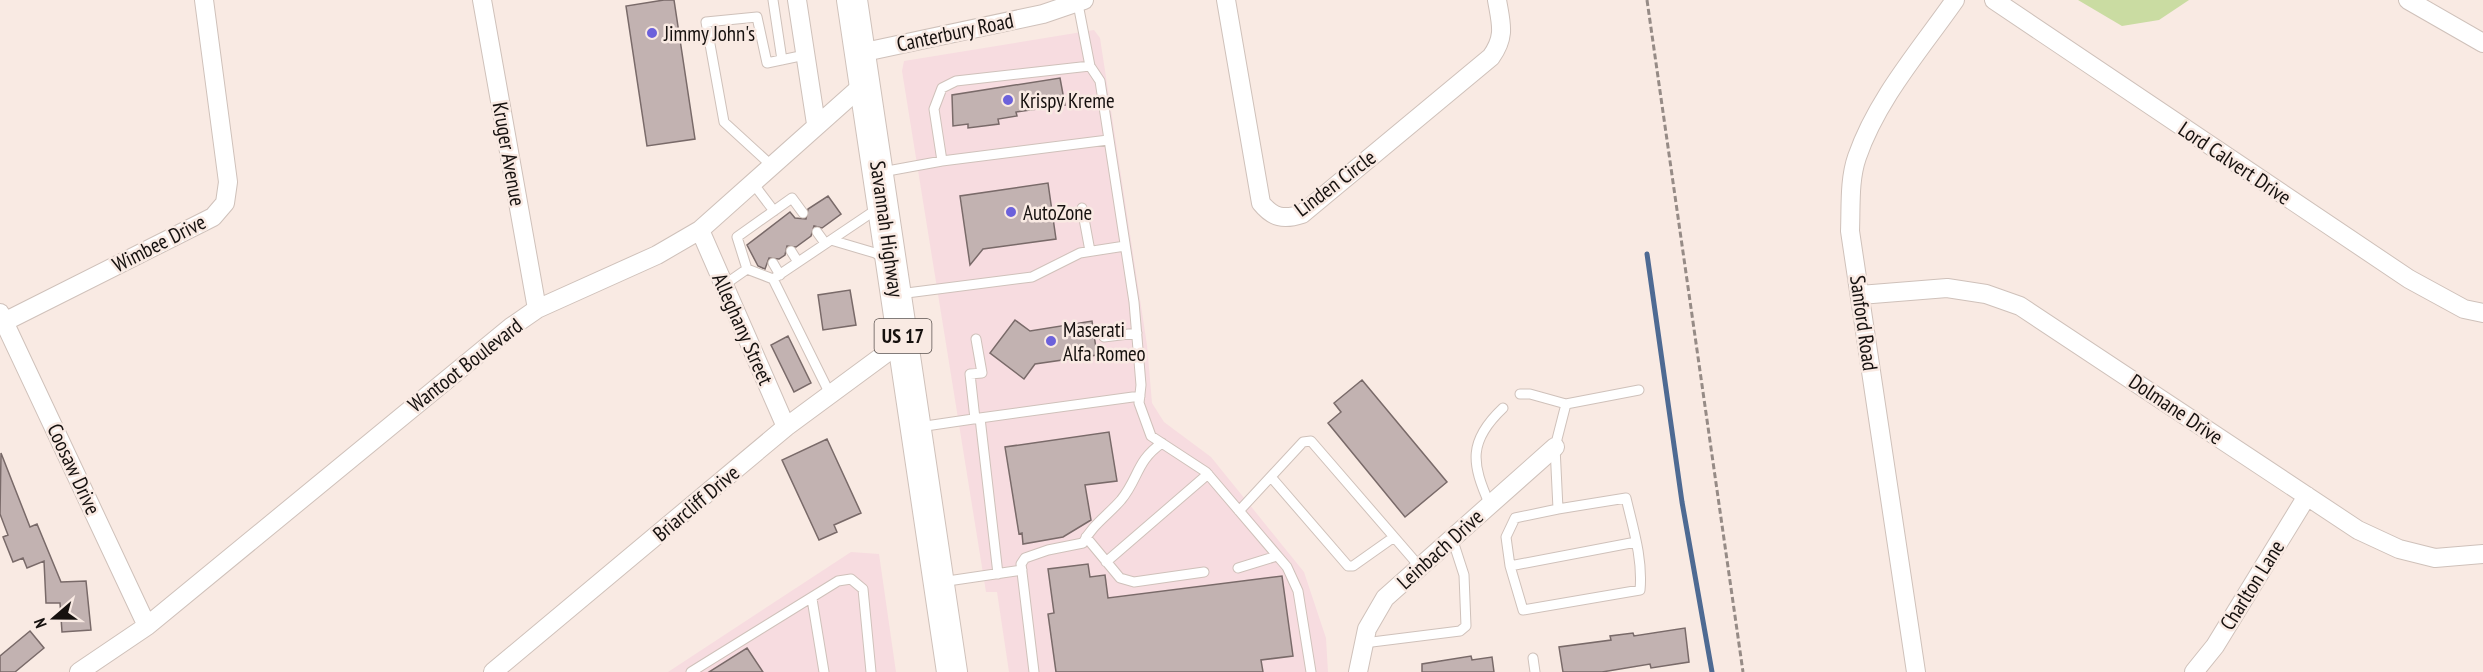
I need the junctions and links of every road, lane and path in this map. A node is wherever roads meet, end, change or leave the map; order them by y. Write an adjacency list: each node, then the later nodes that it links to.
1 (204, 0): 48 (street, Wimbee Drive)
2 (482, 0): 46 (street, Kruger Avenue)
3 (772, 0): 16 (lane)
4 (797, 0): 15 (street)
5 (852, 0): 14 (highway, Savannah Highway / US 17)
6 (1226, 0): 7 (street, Linden Circle)
7 (1497, 0)
8 (1647, 0): 98 (path)
9 (1955, 0): 45 (street, Sanford Road)
10 (1994, 0): 47 (street, Lord Calvert Drive)
11 (2408, 0): 13 (street)
12 (1081, 2): 14 (street, Canterbury Road); 17 (lane)
13 (2483, 43)
14 (860, 53): 18 (highway, Savannah Highway / US 17)
15 (805, 55): 16 (lane); 19 (street)
16 (782, 60): 22 (lane)
17 (1090, 66): 20 (lane); 21 (lane)
18 (865, 82): 19 (street, Wantoot Boulevard); 23 (highway, Savannah Highway / US 17)
19 (816, 124): 22 (street, Wantoot Boulevard)
20 (1108, 141): 21 (lane); 35 (lane)
21 (942, 161): 23 (lane)
22 (771, 165): 24 (street, Wantoot Boulevard)
23 (880, 173): 25 (highway, Savannah Highway / US 17)
24 (752, 182): 28 (lane); 31 (street, Wantoot Boulevard)
25 (884, 204): 34 (lane); 40 (highway, Savannah Highway / US 17)
26 (1082, 208): 37 (lane)
27 (803, 213): 28 (lane)
28 (770, 214): 29 (lane); 30 (lane)
29 (773, 225)
30 (748, 229): 33 (lane); 41 (lane)
31 (700, 230): 43 (street, Alleghany Street); 46 (street, Wantoot Boulevard)
32 (817, 232): 34 (lane)
33 (755, 239)
34 (828, 242): 38 (lane); 40 (lane)
35 (1125, 246): 37 (lane); 49 (lane)
36 (791, 251): 38 (lane)
37 (1090, 251): 44 (lane)
38 (798, 262): 42 (lane)
39 (773, 263): 42 (lane)
40 (892, 263): 44 (highway, Savannah Highway / US 17)
41 (747, 269): 42 (lane); 43 (lane)
42 (776, 277): 54 (lane)
43 (724, 285): 60 (street, Alleghany Street)
44 (896, 294): 52 (highway, Savannah Highway / US 17)
45 (1860, 295): 66 (street, Dolmane Drive); 99 (street, Sanford Road)
46 (537, 309): 85 (street, Wantoot Boulevard)
47 (2483, 314)
48 (2, 318): 85 (street, Coosaw Drive)
49 (1137, 333): 50 (lane); 56 (lane)
50 (1104, 337)
51 (976, 339): 59 (lane)
52 (904, 340): 54 (street, Briarcliff Drive); 61 (highway, Savannah Highway / US 17)
53 (1639, 390): 57 (lane)
54 (830, 394): 60 (street, Briarcliff Drive)
55 (1520, 394): 57 (lane)
56 (1140, 396): 59 (lane); 62 (lane)
57 (1566, 404): 63 (lane)
58 (1503, 408): 67 (lane)
59 (977, 419): 61 (lane); 82 (lane)
60 (786, 427): 89 (street, Briarcliff Drive)
61 (917, 427): 83 (highway, Savannah Highway / US 17)
62 (1162, 443): 64 (lane); 70 (lane)
63 (1555, 447): 67 (street, Leinbach Drive); 68 (lane)
64 (1208, 474): 69 (lane); 76 (lane)
65 (1271, 477): 69 (lane); 71 (lane); 71 (lane)
66 (2307, 496): 74 (street, Dolmane Drive); 100 (street, Charlton Lane)
67 (1490, 505): 72 (street, Leinbach Drive)
68 (1558, 509): 73 (lane); 77 (lane)
69 (1239, 511): 75 (lane)
70 (1086, 537): 76 (lane); 80 (lane)
71 (1394, 537): 78 (lane)
72 (1452, 538): 78 (street, Leinbach Drive); 86 (lane)
73 (1636, 542): 77 (lane); 77 (lane)
74 (2483, 554)
75 (1277, 556): 79 (lane); 95 (lane)
76 (1106, 562): 81 (lane)
77 (1510, 566)
78 (1420, 567): 86 (street, Leinbach Drive)
79 (1238, 568)
80 (1022, 570): 82 (lane); 94 (lane)
81 (1204, 572)
82 (998, 574): 83 (lane)
83 (939, 583): 93 (highway, Savannah Highway / US 17)
84 (812, 599): 90 (lane); 91 (lane); 92 (lane)
85 (147, 626): 88 (street, Wantoot Boulevard)
86 (1364, 643): 96 (street, Leinbach Drive)
87 (1533, 658): 97 (lane)
88 (79, 672)
89 (493, 672)
90 (691, 672)
91 (824, 672)
92 (872, 672)
93 (952, 672)
94 (1034, 672)
95 (1311, 672)
96 (1358, 672)
97 (1534, 672)
98 (1743, 672)
99 (1916, 672)
100 (2194, 672)

